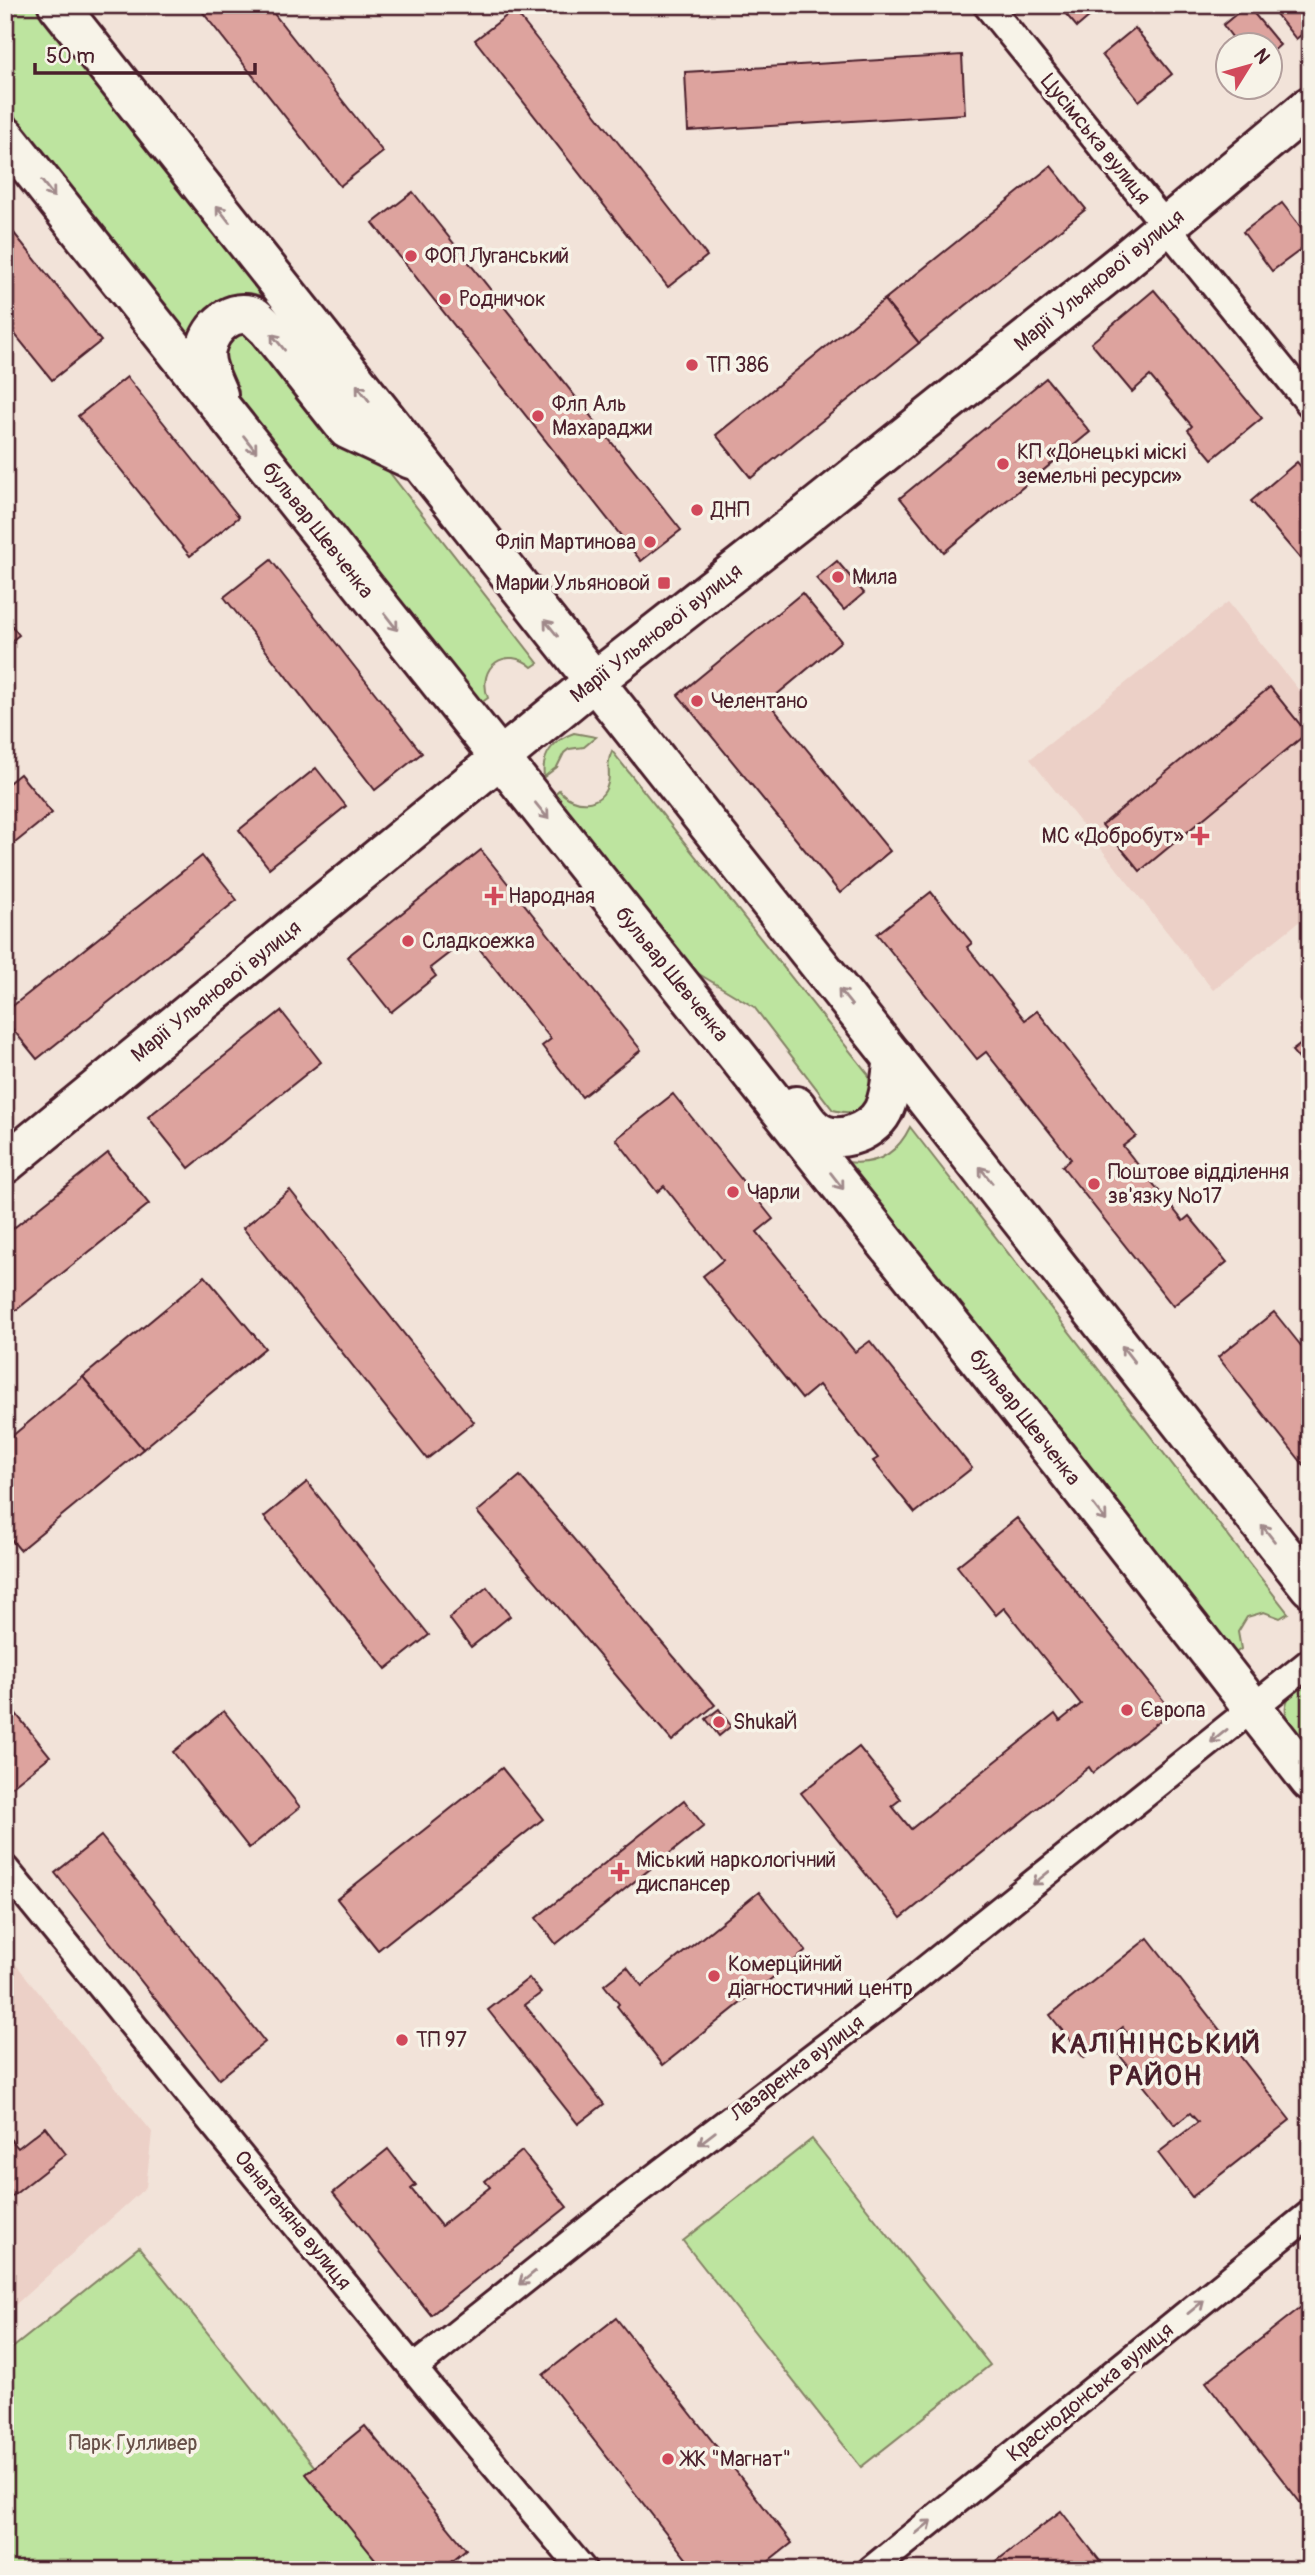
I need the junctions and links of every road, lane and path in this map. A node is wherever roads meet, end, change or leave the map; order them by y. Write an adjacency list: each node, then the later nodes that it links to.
1 (58, 5): 8 (main road, one-way to 1)
2 (987, 5): 5 (street, Цусімська вулиця)
3 (1310, 107): 5 (main road, Марії Ульянової вулиця)
4 (5, 135): 7 (main road, бульвар Шевченка, one-way to 7)
5 (1166, 227): 6 (street, Цусімська вулиця); 9 (main road, Марії Ульянової вулиця)
6 (1310, 404)
7 (223, 411): 8 (main road, one-way to 7); 10 (main road, бульвар Шевченка, one-way to 10)
8 (419, 464): 9 (main road, one-way to 8)
9 (593, 682): 10 (main road, Марії Ульянової вулиця); 12 (main road, one-way to 9)
10 (500, 758): 11 (main road, бульвар Шевченка, one-way to 11); 13 (main road, Марії Ульянової вулиця)
11 (711, 1023): 12 (main road); 16 (main road, бульвар Шевченка, one-way to 16)
12 (894, 1058): 14 (main road, one-way to 12)
13 (5, 1164)
14 (1310, 1587)
15 (1310, 1662): 16 (street, Лазаренка вулиця)
16 (1252, 1709): 17 (main road, бульвар Шевченка); 20 (street, Лазаренка вулиця, one-way to 20)
17 (1310, 1781)
18 (5, 1869): 20 (street, Овнатаняна вулиця)
19 (1310, 2214): 22 (street, Краснодонська вулиця, one-way to 19)
20 (414, 2368): 21 (street, Овнатаняна вулиця)
21 (570, 2565)
22 (871, 2570)

